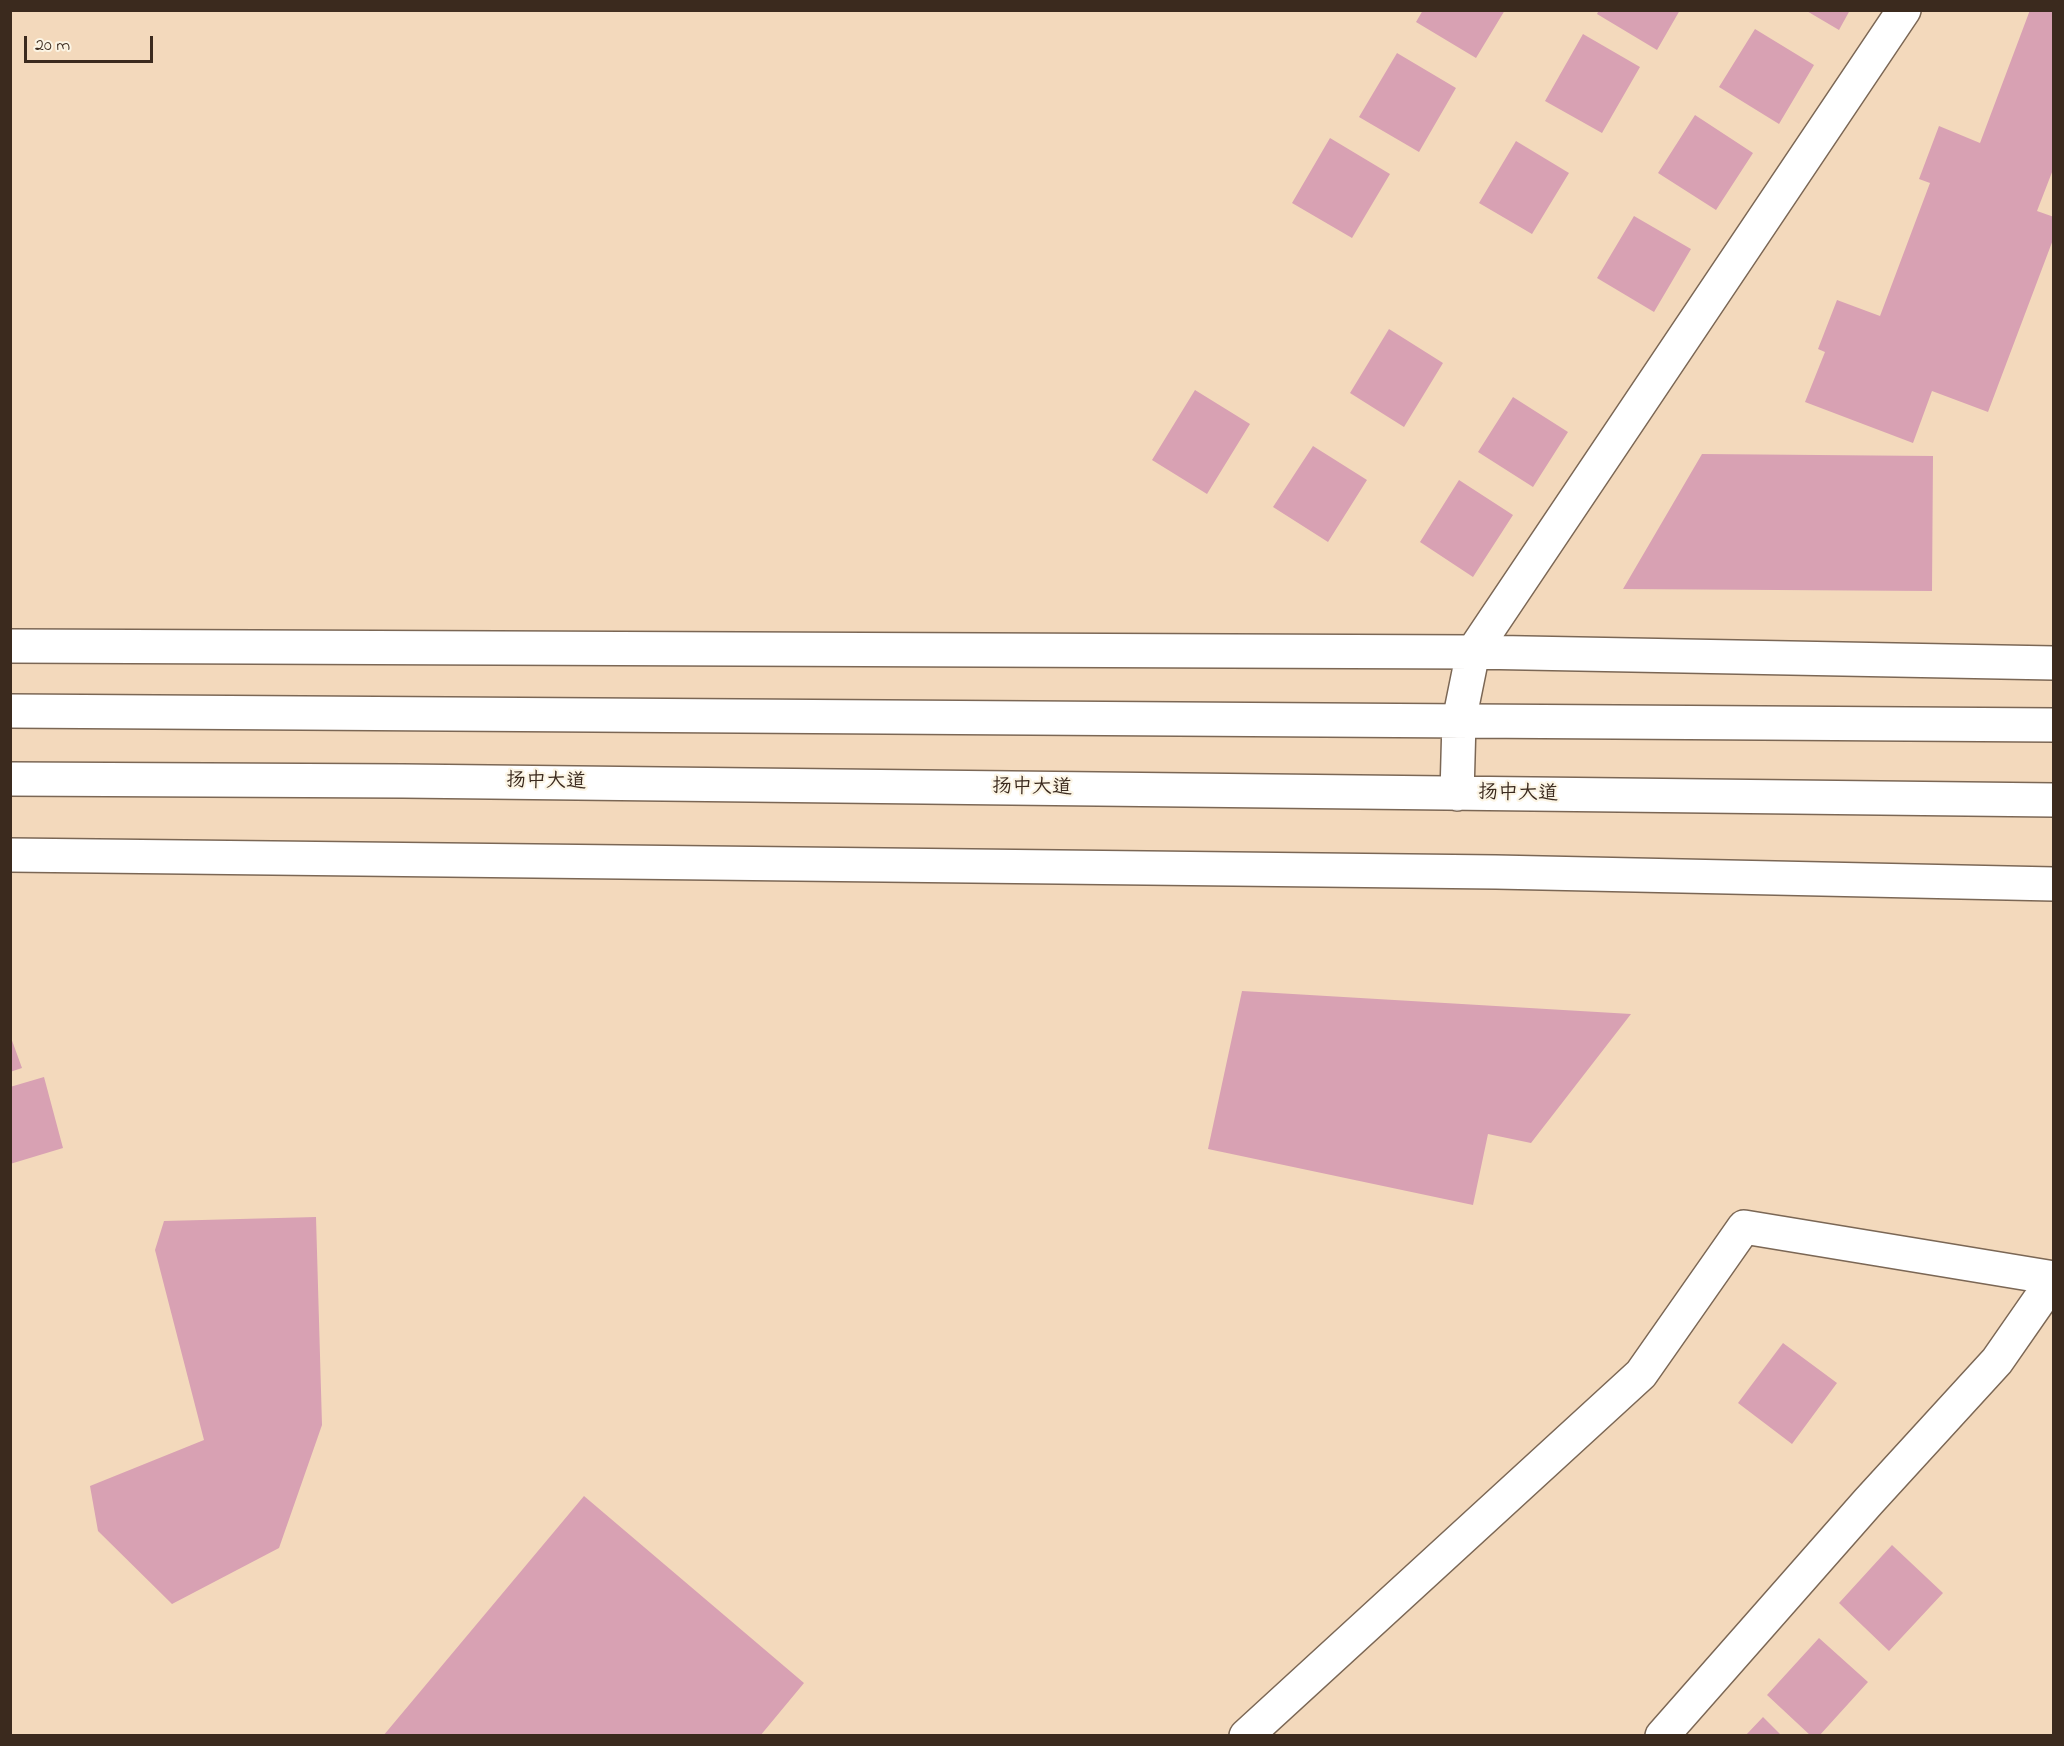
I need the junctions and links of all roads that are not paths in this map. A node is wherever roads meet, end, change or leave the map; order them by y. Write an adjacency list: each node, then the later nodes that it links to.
1 (1904, 10): 3 (street)
2 (10, 646): 3 (street)
3 (1473, 652): 4 (street); 6 (street)
4 (2054, 663)
5 (10, 711): 6 (street)
6 (1459, 721): 7 (street); 9 (street)
7 (2054, 725)
8 (10, 779): 9 (street, 扬中大道)
9 (1457, 794): 10 (street, 扬中大道)
10 (2054, 800)
11 (10, 855): 12 (street)
12 (2054, 884)
13 (2054, 1278): 14 (street); 15 (street)
14 (1246, 1736)
15 (1662, 1736)

